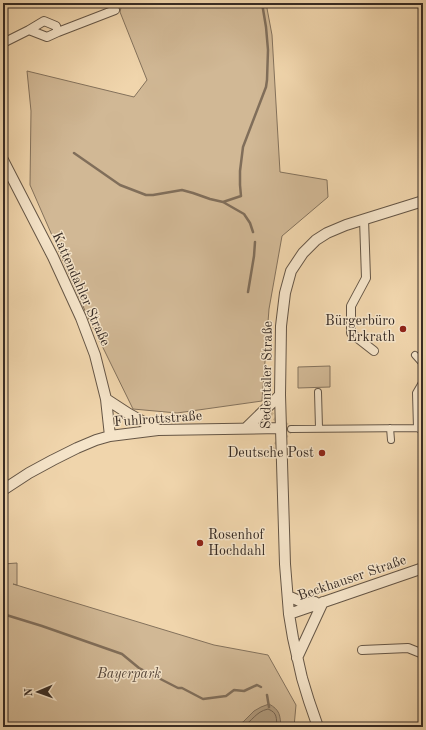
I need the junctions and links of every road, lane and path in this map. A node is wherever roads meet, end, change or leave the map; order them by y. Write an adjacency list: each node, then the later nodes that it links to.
1 (115, 10): 3 (street)
2 (29, 30): 3 (street); 3 (street); 4 (street)
3 (58, 32)
4 (3, 43)
5 (3, 160): 14 (street, Kattendahler Straße)
6 (423, 201): 7 (street, Sedentaler Straße)
7 (364, 219): 8 (street); 13 (street, Sedentaler Straße)
8 (374, 351)
9 (414, 355): 10 (street)
10 (423, 364)
11 (423, 381): 20 (street)
12 (318, 392): 17 (street)
13 (280, 394): 15 (street); 16 (street, Sedentaler Straße)
14 (106, 399): 21 (street); 22 (street, Kattendahler Straße)
15 (246, 428): 16 (street, Fuhlrottstraße); 21 (street, Fuhlrottstraße)
16 (280, 428): 26 (street, Sedentaler Straße)
17 (319, 428): 18 (street); 19 (street)
18 (390, 428): 20 (street); 23 (street)
19 (291, 429)
20 (420, 429)
21 (158, 430): 22 (street, Fuhlrottstraße)
22 (110, 436): 24 (street, Fuhlrottstraße)
23 (391, 440)
24 (3, 490)
25 (423, 568): 27 (street, Beckhauser Straße)
26 (288, 596): 27 (street); 28 (street, Sedentaler Straße)
27 (323, 602): 28 (street, Beckhauser Straße); 31 (street)
28 (289, 614): 31 (street, Sedentaler Straße)
29 (362, 650): 30 (street)
30 (423, 654)
31 (297, 658): 32 (street, Sedentaler Straße)
32 (318, 727)

